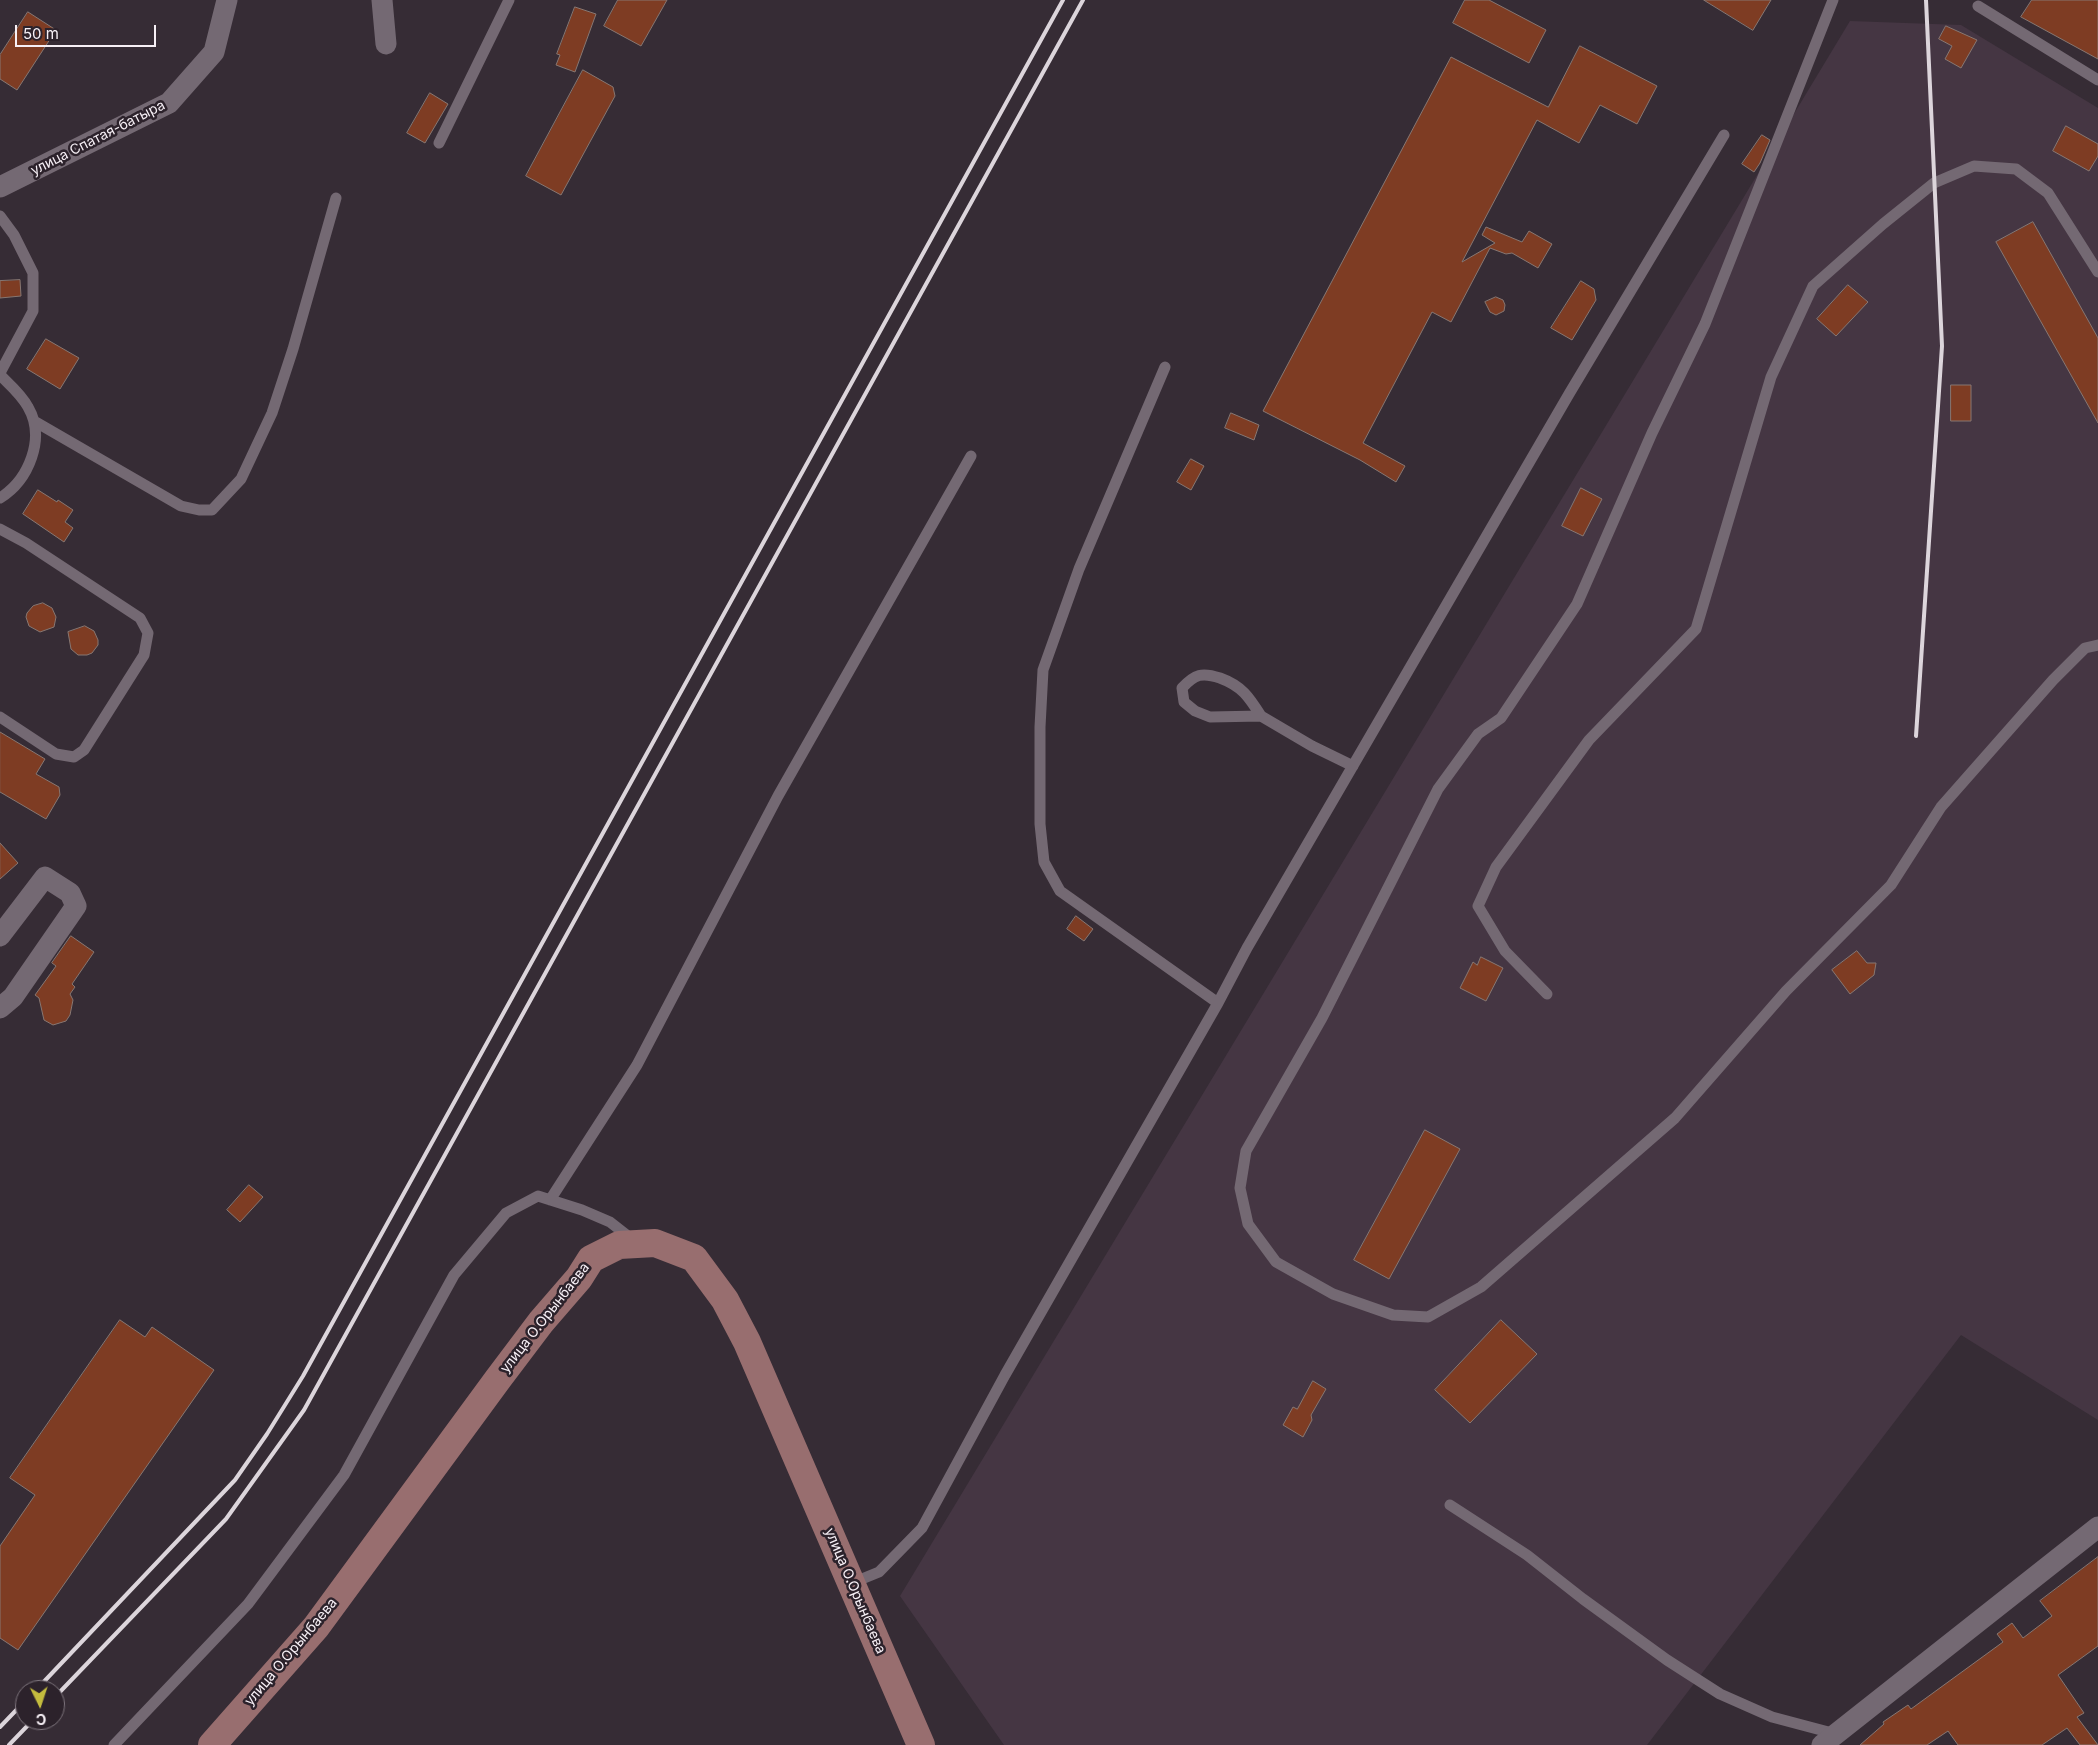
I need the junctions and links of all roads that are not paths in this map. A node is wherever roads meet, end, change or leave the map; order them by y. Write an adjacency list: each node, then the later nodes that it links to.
1 (227, 0): 10 (street, улица Спатая-батыра)
2 (382, 0): 6 (street)
3 (509, 0): 9 (lane)
4 (1833, 0): 20 (lane)
5 (1978, 6): 7 (lane)
6 (386, 44)
7 (2098, 80)
8 (1724, 135): 23 (lane)
9 (439, 143)
10 (0, 187)
11 (336, 198): 16 (lane)
12 (0, 216): 15 (lane)
13 (2098, 272): 25 (lane)
14 (1165, 367): 26 (lane)
15 (0, 374): 16 (lane)
16 (34, 421): 18 (lane)
17 (971, 456): 28 (lane)
18 (0, 498)
19 (0, 529): 22 (lane)
20 (2098, 645)
21 (1261, 716): 21 (lane); 23 (lane)
22 (0, 717)
23 (1353, 766): 26 (lane)
24 (0, 936): 27 (street)
25 (1548, 994)
26 (1218, 1003): 32 (lane)
27 (0, 1008)
28 (550, 1200): 29 (lane); 34 (lane)
29 (639, 1244): 32 (street, улица О.Орынбаева); 35 (street, улица О.Орынбаева)
30 (1450, 1505): 33 (lane)
31 (2098, 1527): 33 (street)
32 (852, 1582): 36 (street, улица О.Орынбаева)
33 (1829, 1739)
34 (114, 1745)
35 (212, 1745)
36 (921, 1745)

